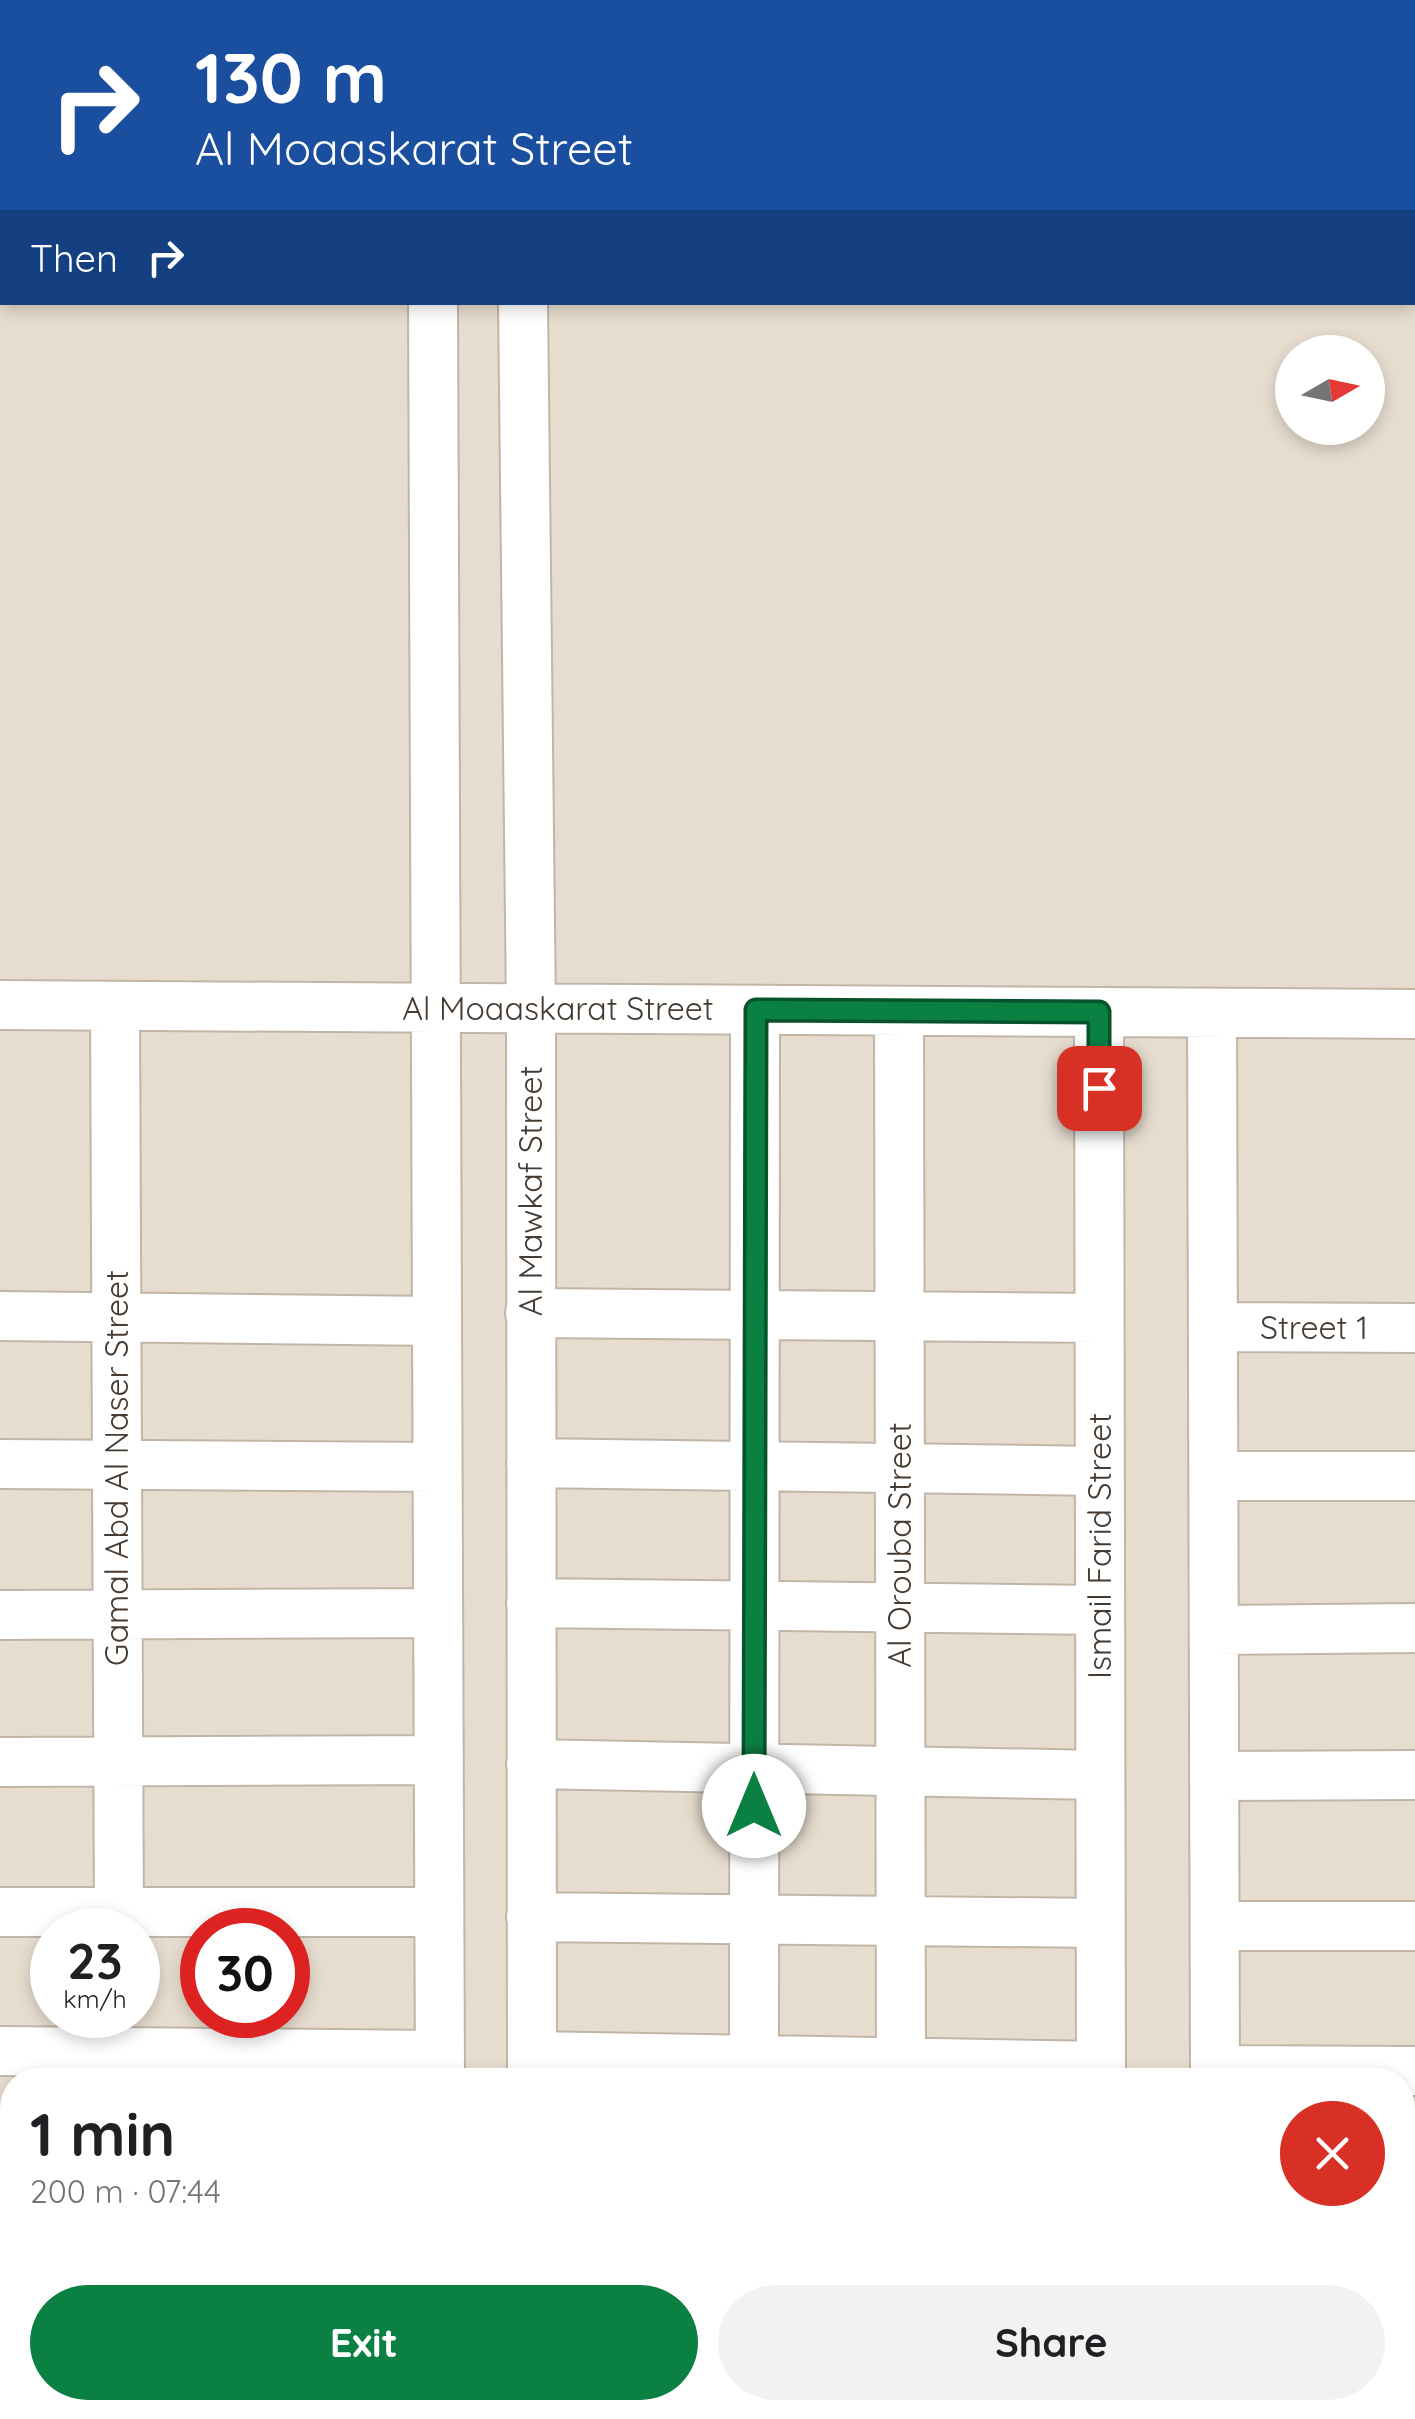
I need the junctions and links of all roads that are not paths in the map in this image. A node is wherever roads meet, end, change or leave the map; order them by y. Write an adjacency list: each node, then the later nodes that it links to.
1 (433, 305): 5 (street)
2 (523, 305): 6 (street, Al Mawkaf Street)
3 (0, 1005): 4 (street, Al Moaaskarat Street)
4 (115, 1006): 5 (street, Al Moaaskarat Street); 16 (street, Gamal Abd Al Naser Street)
5 (436, 1008): 6 (street, Al Moaaskarat Street); 18 (street)
6 (531, 1009): 7 (street, Al Moaaskarat Street); 12 (street, Al Mawkaf Street)
7 (756, 1010): 8 (street, Al Moaaskarat Street); 14 (street)
8 (899, 1011): 9 (street, Al Moaaskarat Street); 15 (street, Al Orouba Street)
9 (1099, 1012): 10 (street, Al Moaaskarat Street); 17 (street, Ismail Farid Street)
10 (1212, 1013): 11 (street, Al Moaaskarat Street); 19 (street)
11 (1415, 1014)
12 (530, 1313): 14 (street); 21 (street, Al Mawkaf Street)
13 (0, 1316): 16 (street)
14 (755, 1316): 15 (street); 24 (street)
15 (900, 1316): 17 (street); 26 (street, Al Orouba Street)
16 (116, 1318): 18 (street); 23 (street, Gamal Abd Al Naser Street)
17 (1099, 1318): 27 (street, Ismail Farid Street)
18 (437, 1322): 25 (street)
19 (1214, 1327): 20 (street, Street 1); 28 (street)
20 (1415, 1328)
21 (531, 1463): 24 (street); 30 (street, Al Mawkaf Street)
22 (0, 1464): 23 (street)
23 (117, 1464): 25 (street); 35 (street, Gamal Abd Al Naser Street)
24 (754, 1466): 26 (street); 31 (street)
25 (437, 1467): 34 (street)
26 (900, 1468): 27 (street); 32 (street, Al Orouba Street)
27 (1099, 1471): 33 (street, Ismail Farid Street)
28 (1214, 1476): 29 (street); 38 (street)
29 (1415, 1476)
30 (531, 1603): 31 (street); 42 (street, Al Mawkaf Street)
31 (754, 1606): 32 (street); 43 (street)
32 (900, 1608): 33 (street); 44 (street, Al Orouba Street)
33 (1100, 1610): 46 (street, Ismail Farid Street)
34 (438, 1613): 35 (street); 39 (street)
35 (118, 1615): 36 (street); 41 (street, Gamal Abd Al Naser Street)
36 (0, 1616)
37 (1415, 1628): 38 (street)
38 (1214, 1630): 47 (street)
39 (438, 1760): 41 (street); 50 (street)
40 (0, 1762): 41 (street)
41 (118, 1762): 48 (street, Gamal Abd Al Naser Street)
42 (531, 1764): 43 (street); 52 (street, Al Mawkaf Street)
43 (754, 1768): 44 (street); 54 (street)
44 (901, 1771): 46 (street); 55 (street, Al Orouba Street)
45 (1415, 1775): 47 (street)
46 (1100, 1776): 56 (street, Ismail Farid Street)
47 (1214, 1776): 57 (street)
48 (119, 1908)
49 (0, 1912): 51 (street)
50 (439, 1912): 53 (street); 61 (street)
51 (30, 1914)
52 (532, 1918): 54 (street); 62 (street, Al Mawkaf Street)
53 (160, 1920)
54 (754, 1920): 55 (street); 63 (street)
55 (901, 1921): 56 (street); 64 (street, Al Orouba Street)
56 (1100, 1923): 65 (street, Ismail Farid Street)
57 (1215, 1926): 58 (street); 66 (street)
58 (1415, 1926)
59 (120, 2049): 60 (street); 61 (street)
60 (0, 2051)
61 (440, 2067)
62 (532, 2068)
63 (754, 2068)
64 (901, 2068)
65 (1101, 2068)
66 (1215, 2068)

